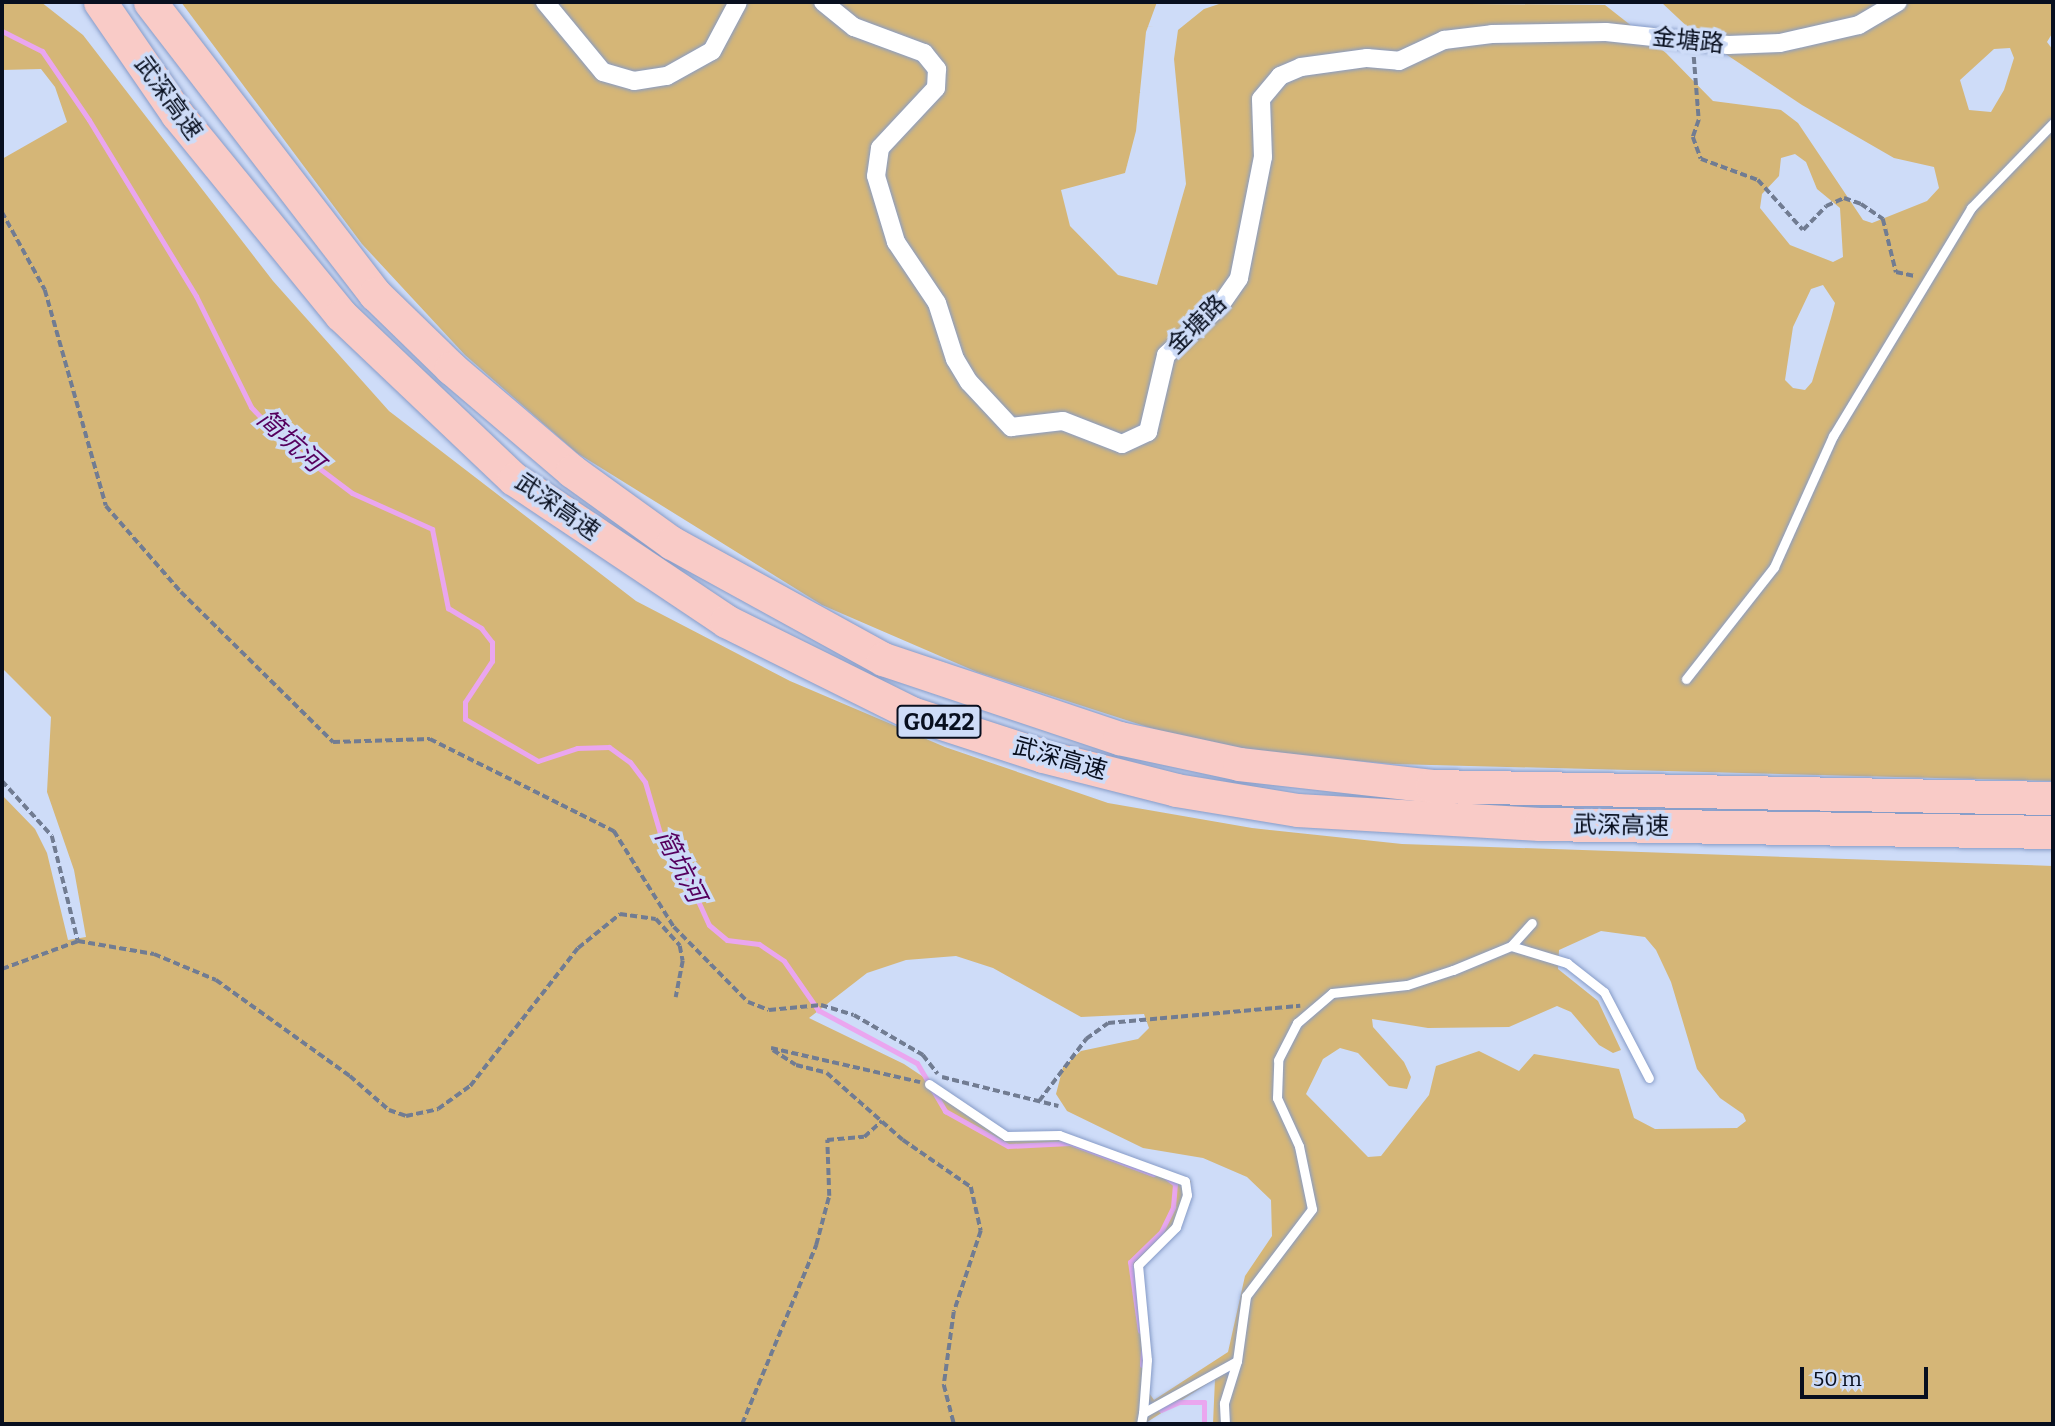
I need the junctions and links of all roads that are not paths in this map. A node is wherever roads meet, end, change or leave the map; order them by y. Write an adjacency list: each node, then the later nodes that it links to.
1 (100, 2): 10 (highway, 武深高速 / G0422)
2 (150, 2): 9 (highway, 武深高速 / G0422)
3 (545, 2): 4 (street)
4 (738, 2)
5 (823, 2): 6 (street, 金塘路)
6 (1898, 2)
7 (2053, 123): 8 (lane)
8 (1686, 679)
9 (2053, 797)
10 (2053, 832)
11 (1532, 923): 12 (lane)
12 (1511, 946): 13 (lane); 15 (lane)
13 (1649, 1077)
14 (929, 1084): 16 (lane)
15 (1237, 1361): 16 (lane); 18 (lane)
16 (1143, 1413): 17 (lane)
17 (1142, 1424)
18 (1225, 1424)

